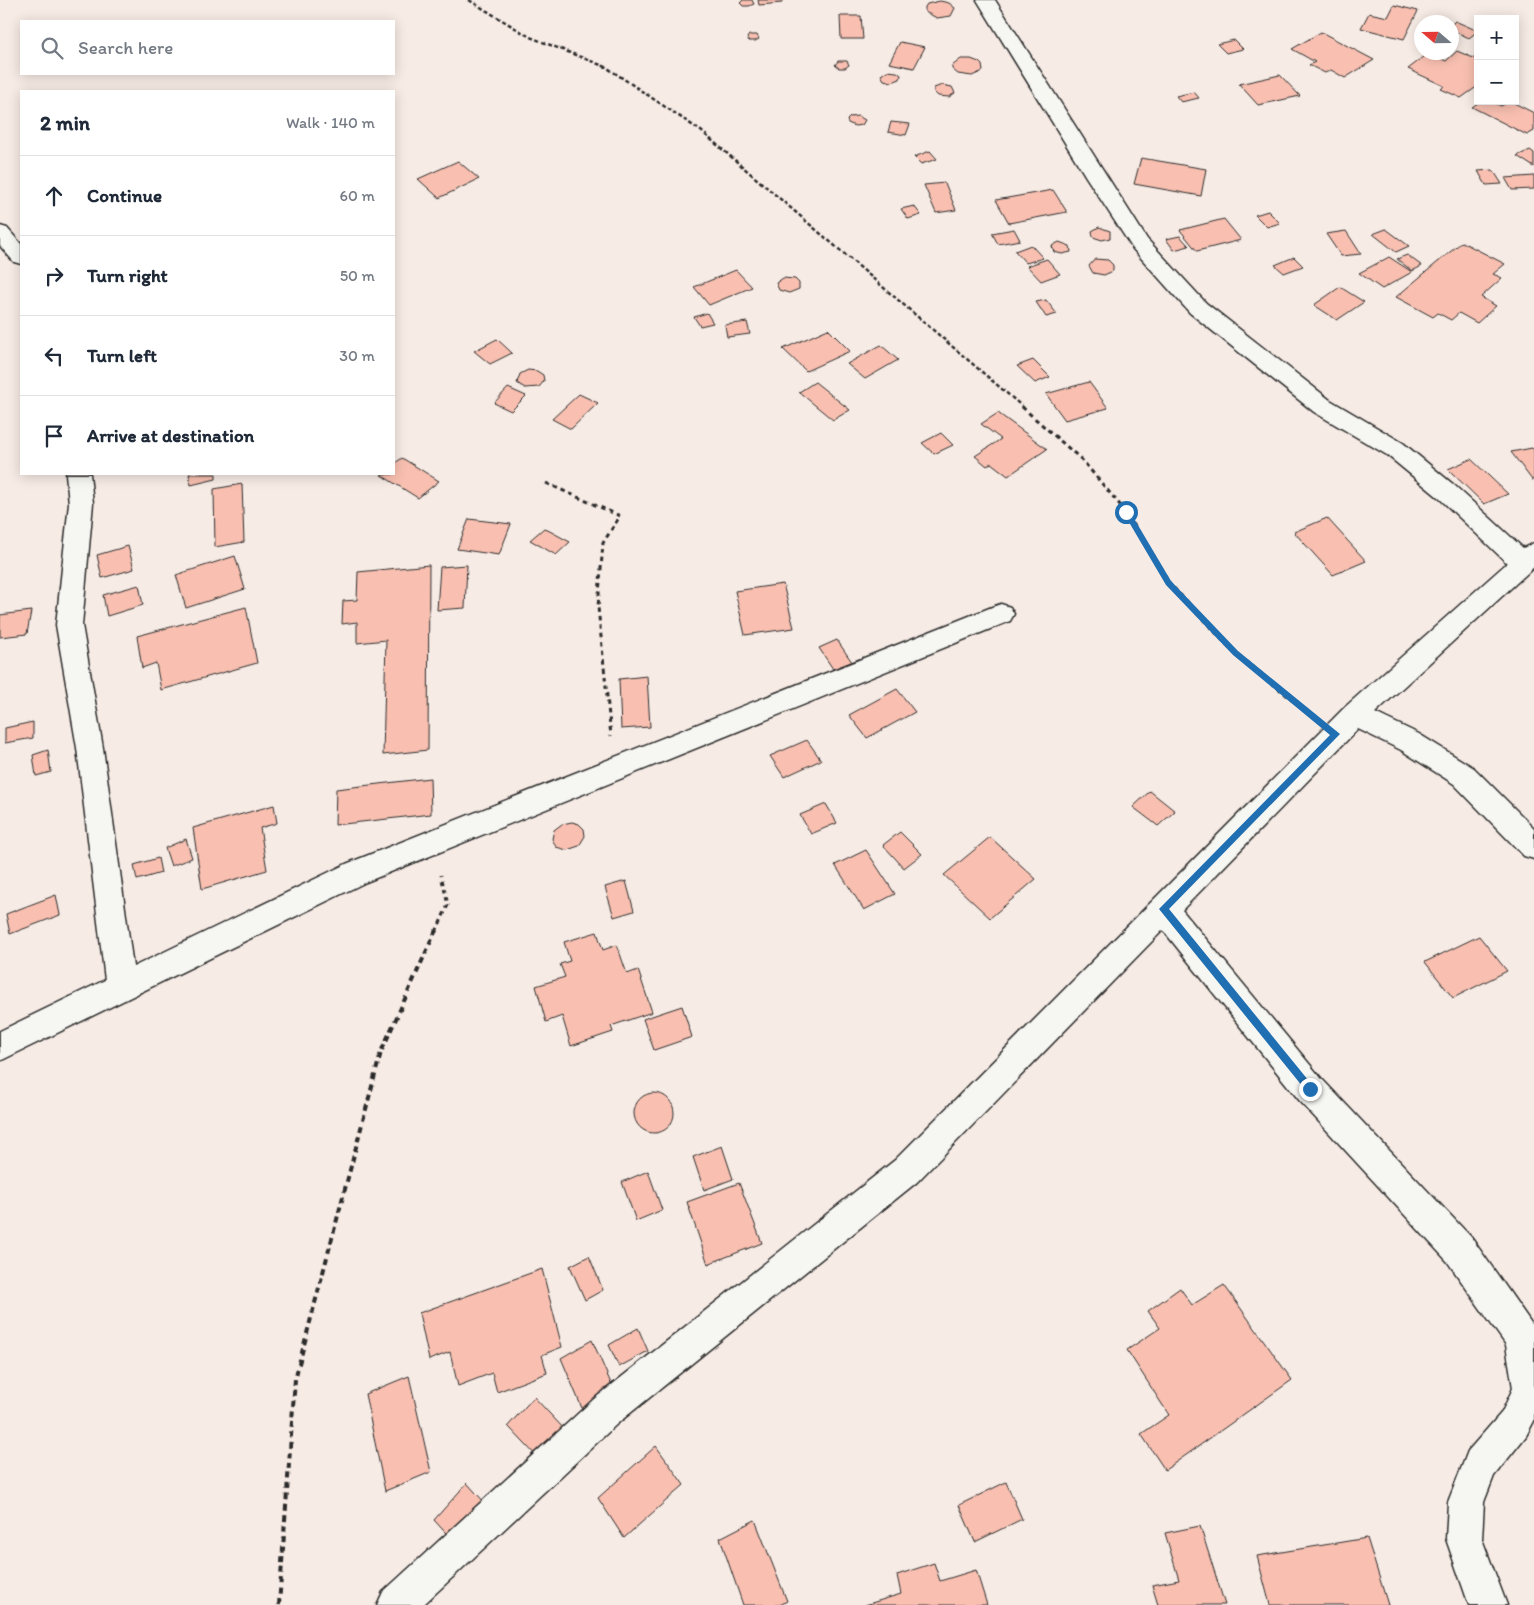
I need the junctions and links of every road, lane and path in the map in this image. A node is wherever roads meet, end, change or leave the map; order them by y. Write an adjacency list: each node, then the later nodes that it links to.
1 (469, 0): 9 (path)
2 (986, 0): 7 (street)
3 (0, 233): 4 (street)
4 (20, 256)
5 (78, 475): 14 (street)
6 (546, 483): 10 (path)
7 (1529, 557): 9 (street)
8 (1001, 614): 10 (street)
9 (1345, 725): 12 (street); 13 (street)
10 (614, 769): 11 (street)
11 (433, 842): 14 (street); 16 (path)
12 (1534, 846)
13 (1164, 909): 17 (street); 18 (street)
14 (121, 987): 15 (street)
15 (0, 1046)
16 (279, 1605)
17 (396, 1605)
18 (1488, 1605)

